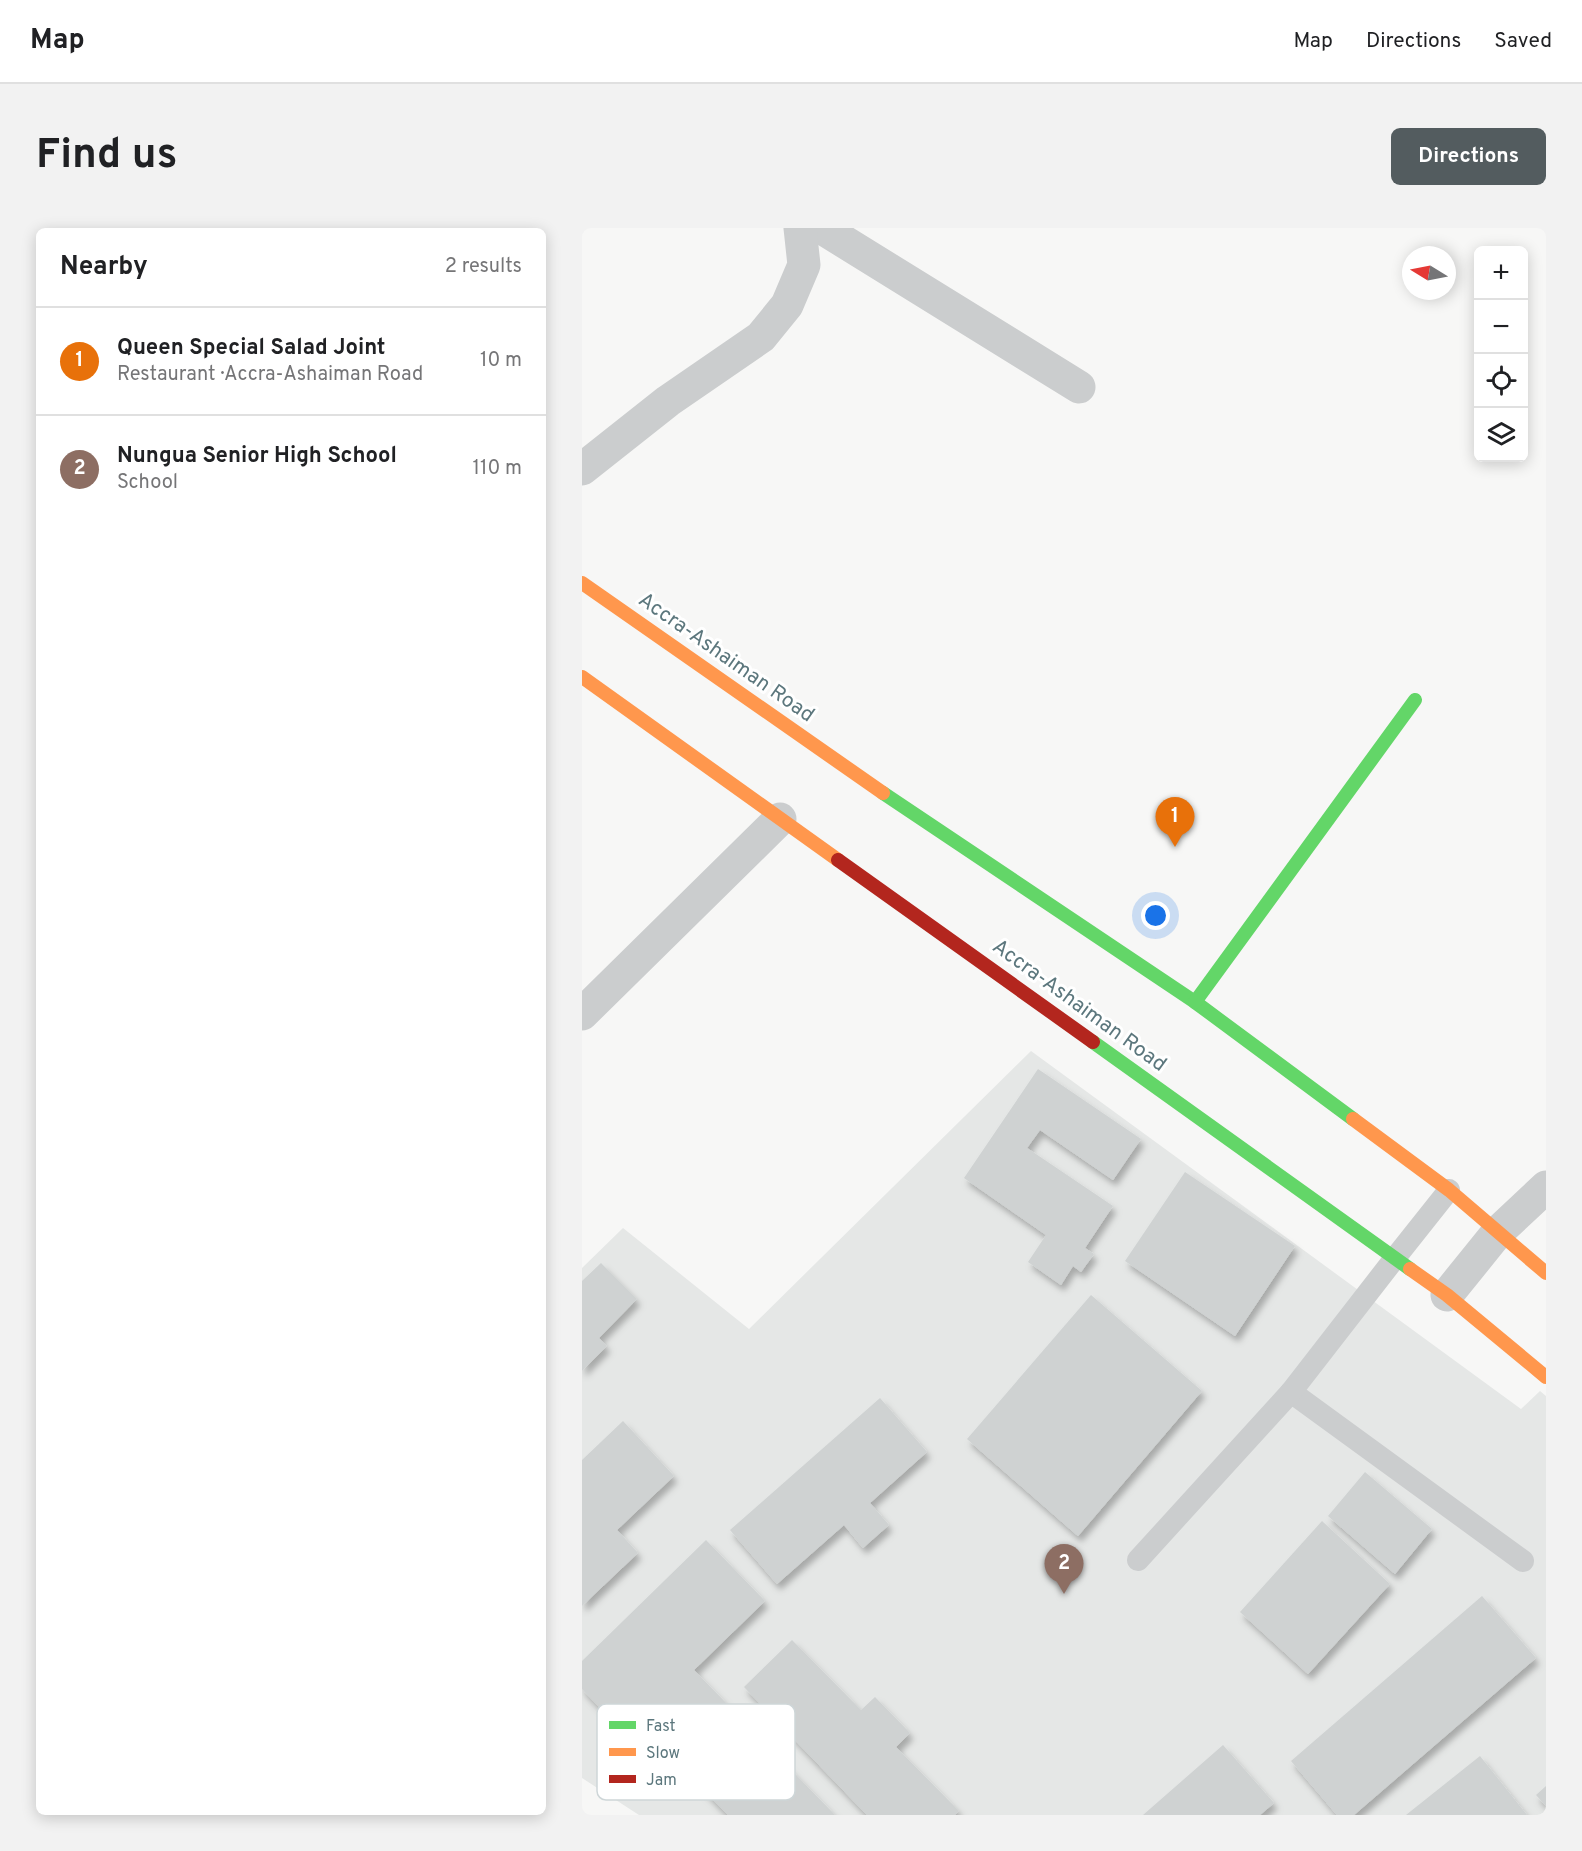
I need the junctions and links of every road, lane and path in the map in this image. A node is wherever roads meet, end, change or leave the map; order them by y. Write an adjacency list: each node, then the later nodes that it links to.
1 (800, 228): 4 (street)
2 (822, 228): 3 (street)
3 (1078, 387)
4 (582, 469)
5 (582, 584): 9 (main road, Accra-Ashaiman Road)
6 (582, 677): 8 (main road, Accra-Ashaiman Road)
7 (1415, 700): 9 (main road)
8 (780, 819): 10 (street); 14 (main road, Accra-Ashaiman Road)
9 (1195, 1002): 12 (main road, Accra-Ashaiman Road)
10 (582, 1014)
11 (1546, 1187): 13 (street)
12 (1449, 1190): 13 (main road, Accra-Ashaiman Road); 14 (lane)
13 (1497, 1233): 15 (main road, Accra-Ashaiman Road); 16 (street)
14 (1395, 1258): 16 (main road, Accra-Ashaiman Road); 18 (lane)
15 (1546, 1273)
16 (1447, 1295): 17 (main road, Accra-Ashaiman Road)
17 (1546, 1377)
18 (1291, 1392): 19 (lane); 20 (lane)
19 (1138, 1560)
20 (1523, 1561)

